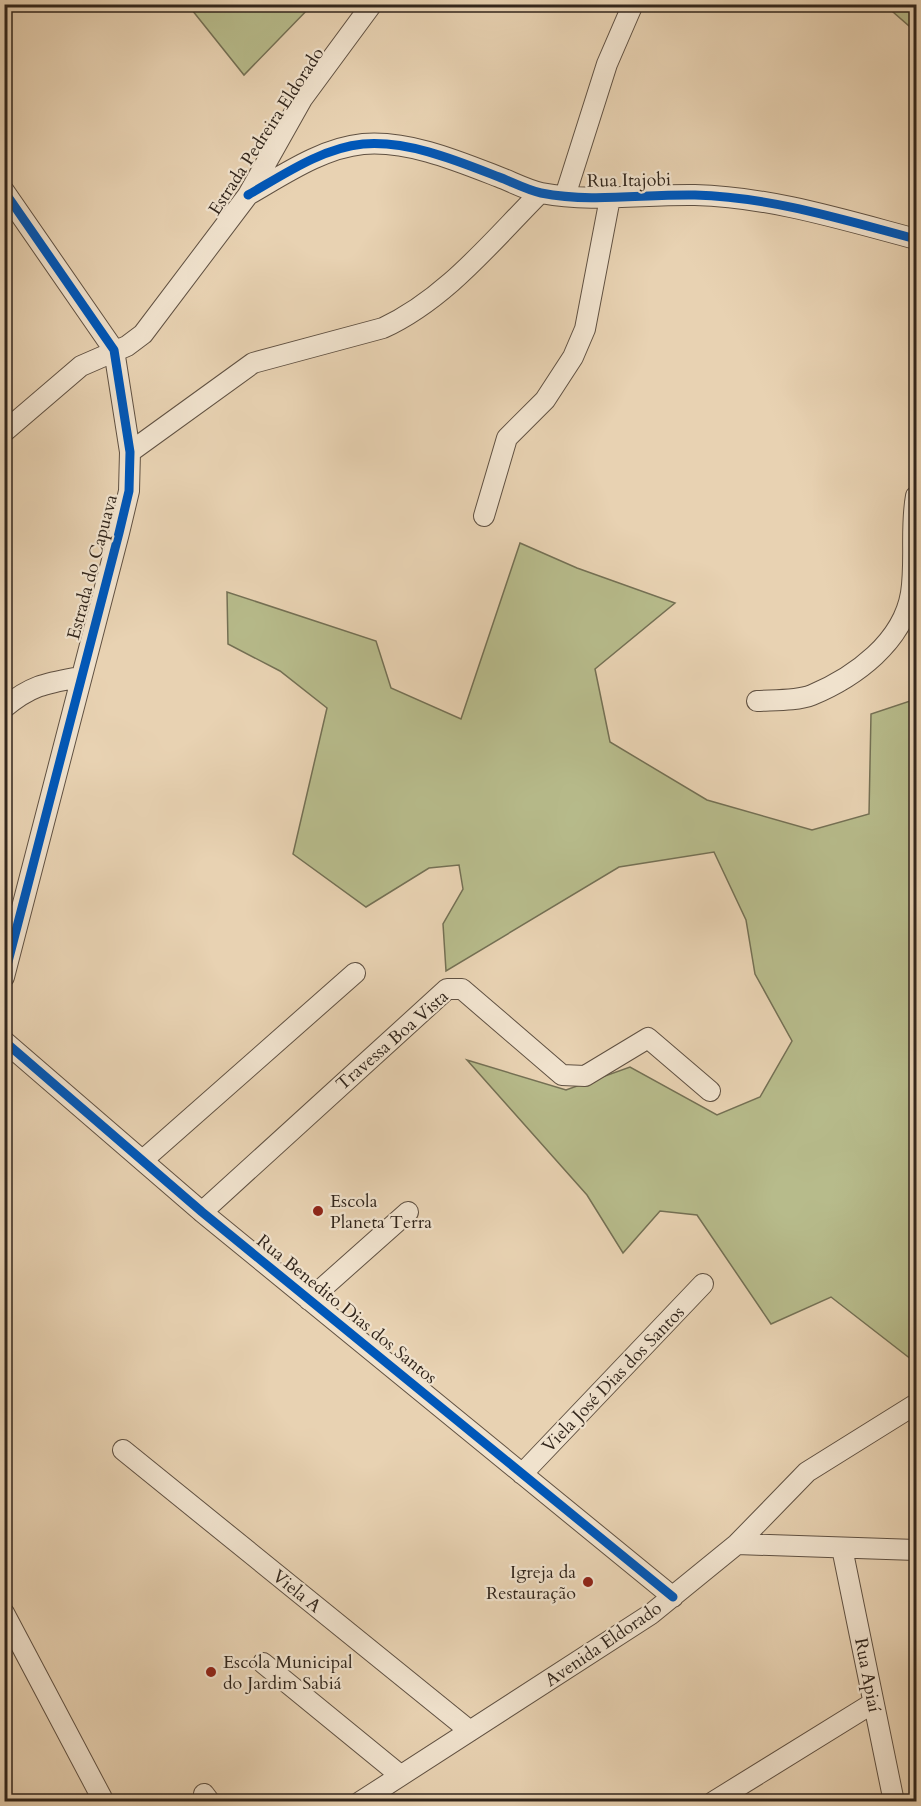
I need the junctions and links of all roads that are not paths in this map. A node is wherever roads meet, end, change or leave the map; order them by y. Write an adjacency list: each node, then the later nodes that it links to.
1 (372, 4): 5 (street, Estrada Pedreira Eldorado)
2 (633, 4): 6 (street)
3 (4, 191): 9 (street, Estrada do Capuava)
4 (540, 193): 5 (street, Rua Itajobi); 6 (street, Rua Itajobi); 11 (street)
5 (248, 195): 9 (street, Estrada Pedreira Eldorado)
6 (565, 195): 7 (street, Rua Itajobi)
7 (610, 198): 8 (street, Rua Itajobi); 13 (street)
8 (916, 239)
9 (114, 350): 10 (street, Estrada Pedreira Eldorado); 11 (street, Estrada do Capuava)
10 (4, 432)
11 (130, 452): 14 (street, Estrada do Capuava)
12 (916, 496): 15 (street)
13 (484, 516)
14 (80, 677): 16 (street); 18 (street, Estrada do Capuava)
15 (757, 701)
16 (4, 708)
17 (355, 973): 21 (street)
18 (4, 977)
19 (4, 1041): 21 (street, Rua Benedito Dias dos Santos)
20 (710, 1091): 22 (street, Travessa Boa Vista)
21 (142, 1160): 22 (street, Rua Benedito Dias dos Santos)
22 (202, 1212): 25 (street, Rua Benedito Dias dos Santos)
23 (408, 1212): 25 (street)
24 (703, 1284): 28 (street, Viela José Dias dos Santos)
25 (309, 1300): 28 (street, Rua Benedito Dias dos Santos)
26 (916, 1404): 29 (street, Avenida Eldorado)
27 (123, 1450): 36 (street, Viela A)
28 (522, 1474): 32 (street, Rua Benedito Dias dos Santos)
29 (737, 1544): 30 (street); 32 (street, Avenida Eldorado)
30 (842, 1548): 31 (street); 35 (street, Rua Apiaí)
31 (916, 1550)
32 (673, 1597): 36 (street, Avenida Eldorado)
33 (4, 1613): 38 (street)
34 (263, 1663): 37 (street)
35 (873, 1703): 40 (street); 41 (street, Rua Apiaí)
36 (470, 1731): 37 (street, Avenida Eldorado)
37 (400, 1775): 39 (street, Avenida Eldorado)
38 (104, 1802)
39 (360, 1802)
40 (713, 1802)
41 (894, 1802)

